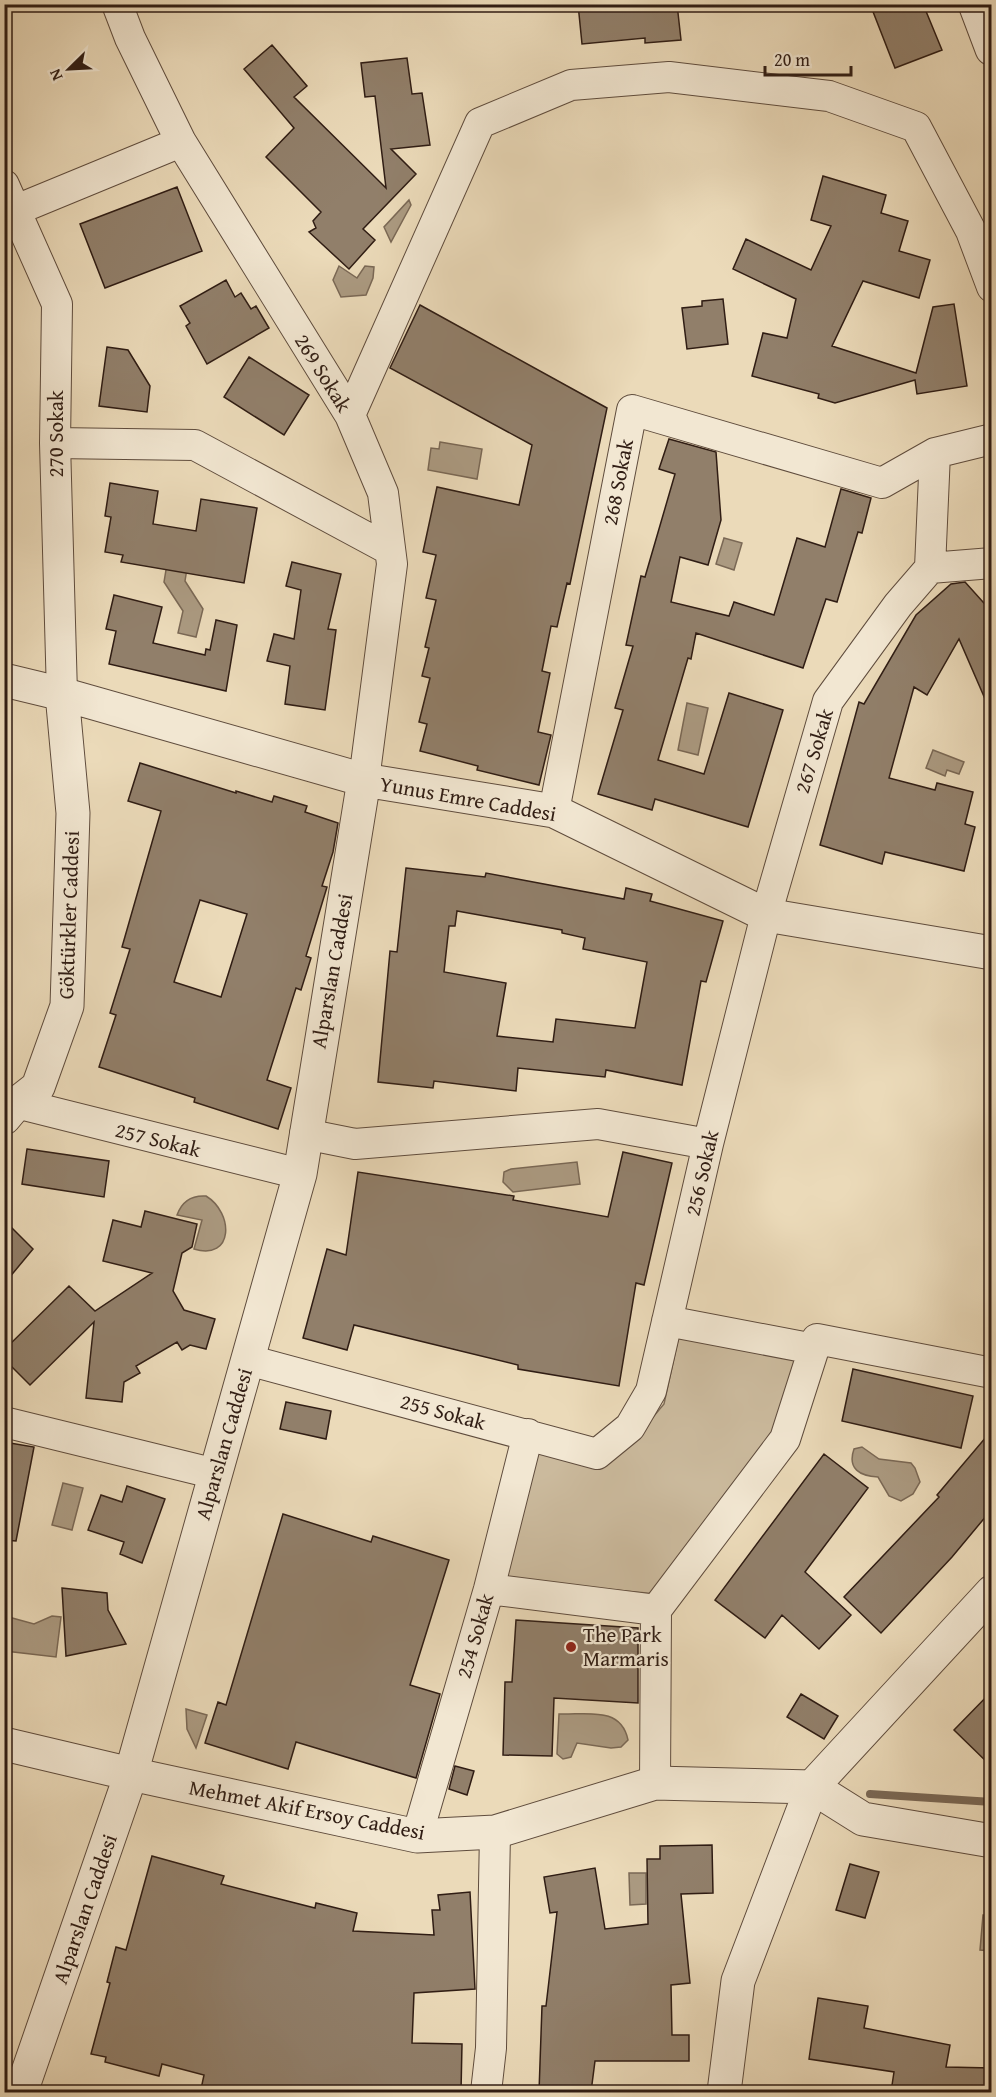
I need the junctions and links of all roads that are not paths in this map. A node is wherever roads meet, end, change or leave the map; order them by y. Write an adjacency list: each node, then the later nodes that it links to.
1 (117, 4): 4 (street, 269 Sokak)
2 (975, 4): 3 (street)
3 (992, 49)
4 (181, 142): 5 (street); 7 (street, 269 Sokak)
5 (10, 198): 9 (street, 270 Sokak)
6 (992, 287): 7 (street)
7 (350, 415): 11 (street, 269 Sokak)
8 (992, 439): 10 (street)
9 (55, 443): 11 (street); 15 (street, 270 Sokak)
10 (935, 453): 13 (street); 17 (street, 268 Sokak)
11 (390, 550): 16 (street, 269 Sokak)
12 (992, 563): 13 (street)
13 (930, 568): 18 (street, 267 Sokak)
14 (4, 680): 15 (street, Yunus Emre Caddesi)
15 (62, 694): 16 (street, Yunus Emre Caddesi); 20 (street, Göktürkler Caddesi)
16 (364, 780): 17 (street, Yunus Emre Caddesi); 21 (street, Alparslan Caddesi)
17 (554, 811): 18 (street, Yunus Emre Caddesi)
18 (766, 915): 19 (street, Yunus Emre Caddesi); 22 (street, 256 Sokak)
19 (992, 953)
20 (8, 1108): 23 (street, 257 Sokak)
21 (305, 1134): 22 (street); 23 (street, Alparslan Caddesi)
22 (708, 1143): 24 (street, 256 Sokak)
23 (300, 1174): 26 (street, Alparslan Caddesi)
24 (667, 1321): 25 (street); 29 (street, 256 Sokak)
25 (814, 1349): 27 (street); 34 (street)
26 (248, 1360): 30 (street, 255 Sokak); 31 (street, Alparslan Caddesi)
27 (992, 1373)
28 (4, 1422): 31 (street)
29 (630, 1427): 30 (street, 255 Sokak)
30 (528, 1434): 32 (street, 254 Sokak)
31 (216, 1474): 36 (street, Alparslan Caddesi)
32 (489, 1589): 34 (street); 40 (street, 254 Sokak)
33 (992, 1592): 38 (street)
34 (656, 1611): 37 (street)
35 (4, 1744): 36 (street, Mehmet Akif Ersoy Caddesi)
36 (131, 1774): 40 (street, Mehmet Akif Ersoy Caddesi); 43 (street, Alparslan Caddesi)
37 (655, 1784): 38 (street, Mehmet Akif Ersoy Caddesi); 39 (street, Mehmet Akif Ersoy Caddesi)
38 (812, 1787): 41 (street); 45 (street)
39 (495, 1832): 40 (street, Mehmet Akif Ersoy Caddesi); 44 (street)
40 (417, 1836)
41 (992, 1841)
42 (4, 2090): 43 (street)
43 (19, 2092)
44 (486, 2092)
45 (724, 2092)

